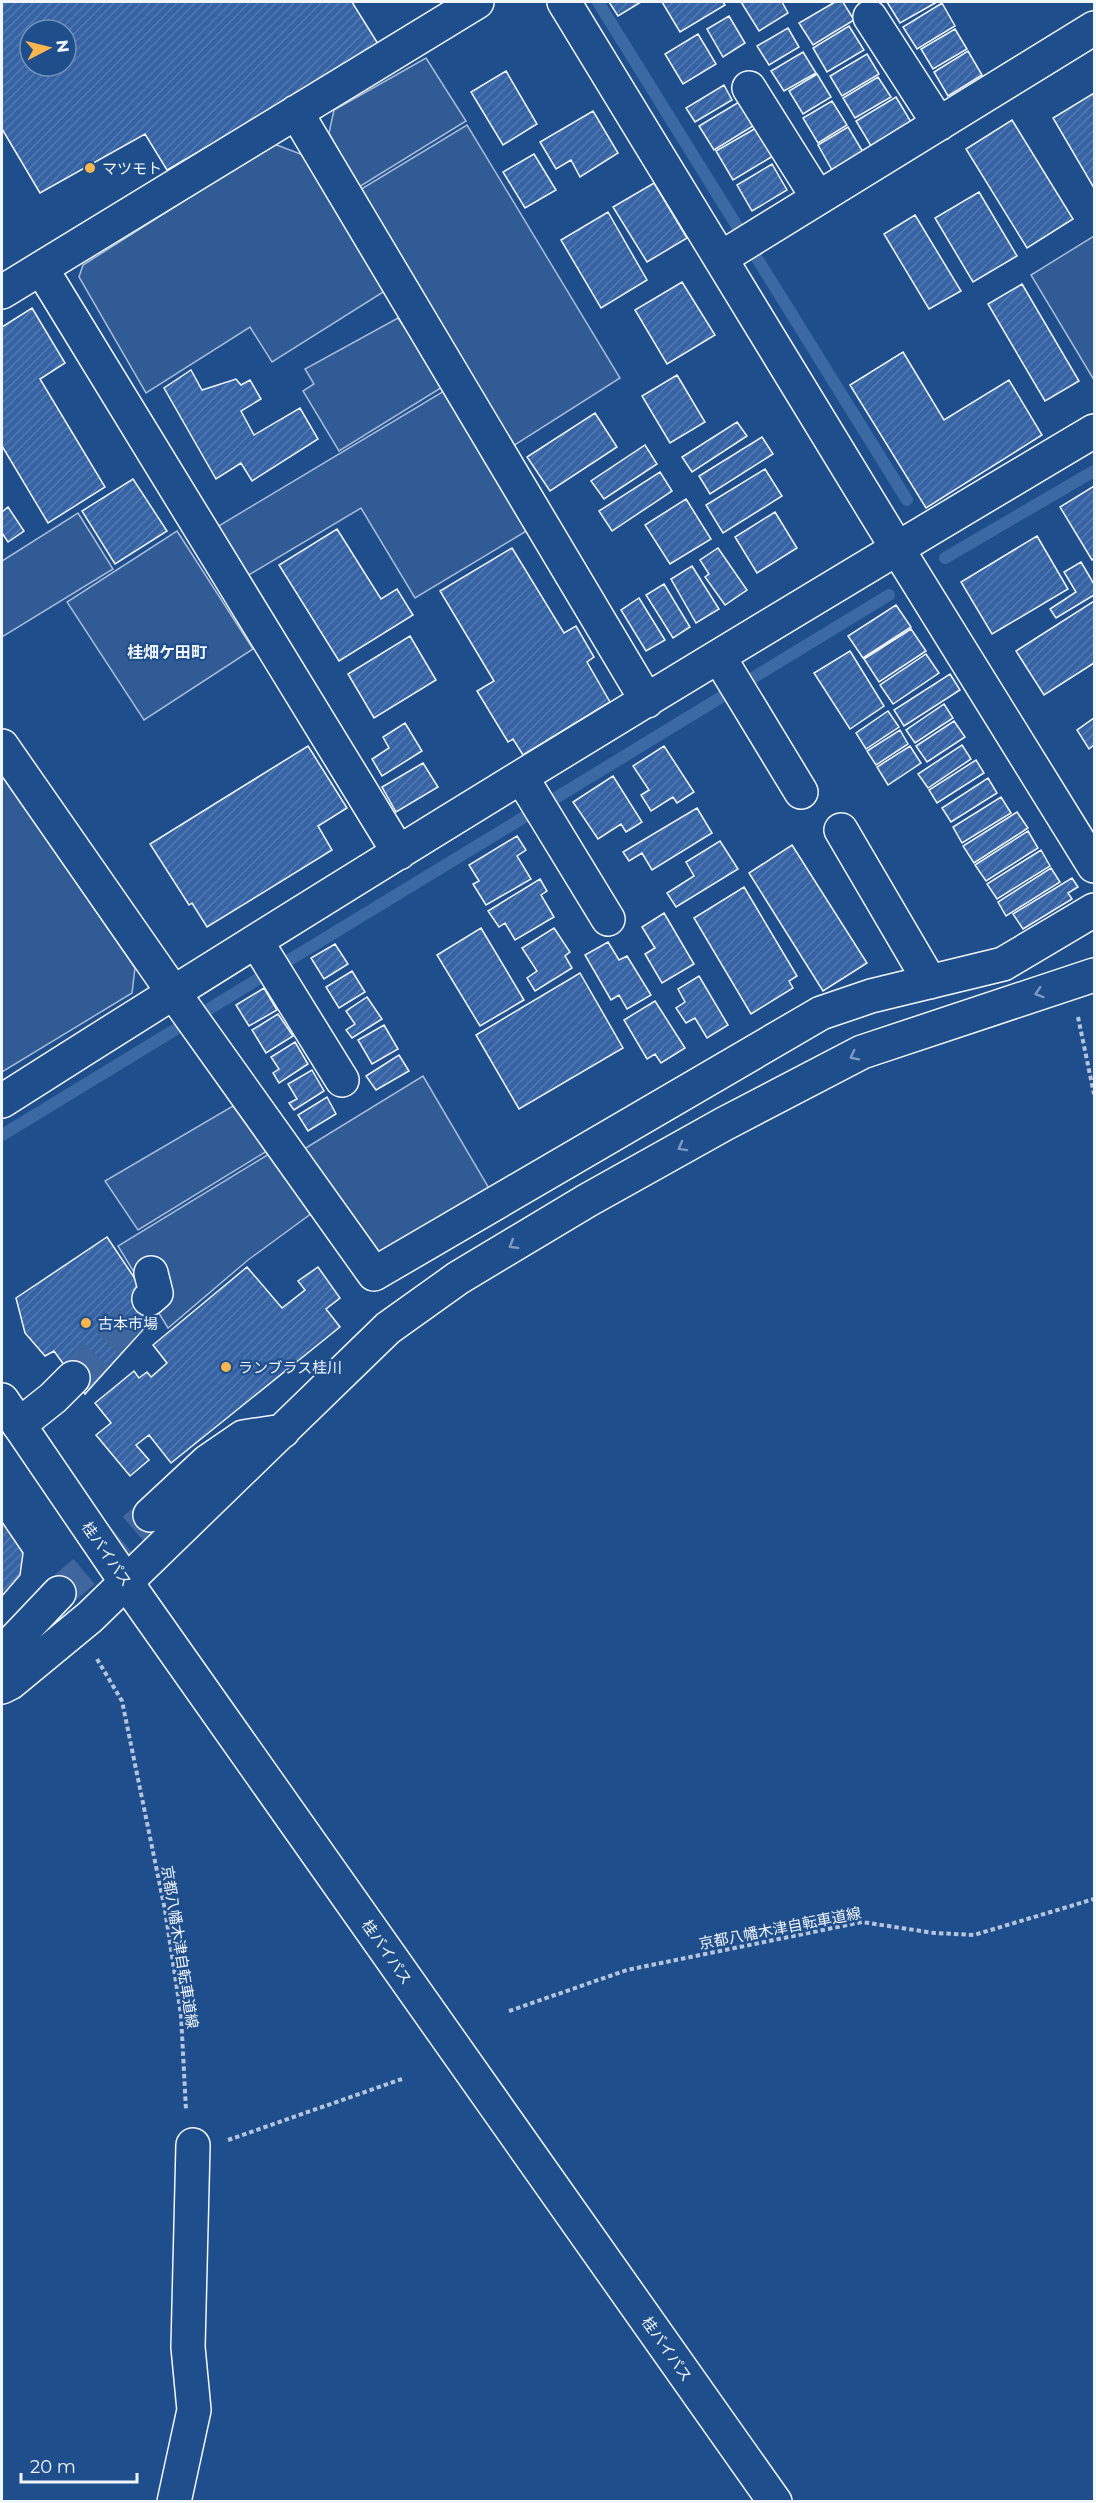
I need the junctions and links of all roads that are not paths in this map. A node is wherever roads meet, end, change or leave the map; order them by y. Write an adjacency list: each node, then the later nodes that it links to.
1 (477, 2): 6 (main road)
2 (564, 2): 9 (main road)
3 (870, 17): 7 (main road)
4 (1095, 28): 7 (main road)
5 (749, 88): 8 (main road)
6 (296, 112): 10 (main road); 15 (main road)
7 (939, 124): 8 (main road)
8 (818, 198): 9 (main road)
9 (721, 258): 13 (main road)
10 (41, 268): 11 (main road); 20 (main road)
11 (2, 292)
12 (1095, 431): 13 (main road)
13 (897, 548): 14 (main road); 21 (main road)
14 (732, 678): 15 (main road); 17 (main road)
15 (647, 701): 18 (main road)
16 (2, 746): 27 (main road)
17 (801, 792)
18 (535, 799): 20 (main road); 23 (main road)
19 (841, 830): 26 (main road)
20 (399, 853): 24 (main road)
21 (1095, 866)
22 (1095, 910): 26 (main road)
23 (608, 919)
24 (256, 942): 27 (main road); 28 (main road)
25 (1090, 977): 32 (main road, one-way to 32)
26 (930, 982): 27 (main road)
27 (172, 992): 29 (main road)
28 (342, 1080)
29 (2, 1101)
30 (73, 1378): 31 (main road)
31 (10, 1413): 34 (main road, 桂バイパス)
32 (283, 1431): 33 (main road); 34 (main road)
33 (150, 1515)
34 (126, 1582): 37 (main road); 40 (main road, 桂バイパス)
35 (59, 1593): 36 (main road)
36 (2, 1653)
37 (2, 1687)
38 (194, 2145): 39 (main road)
39 (174, 2502)
40 (775, 2502)

